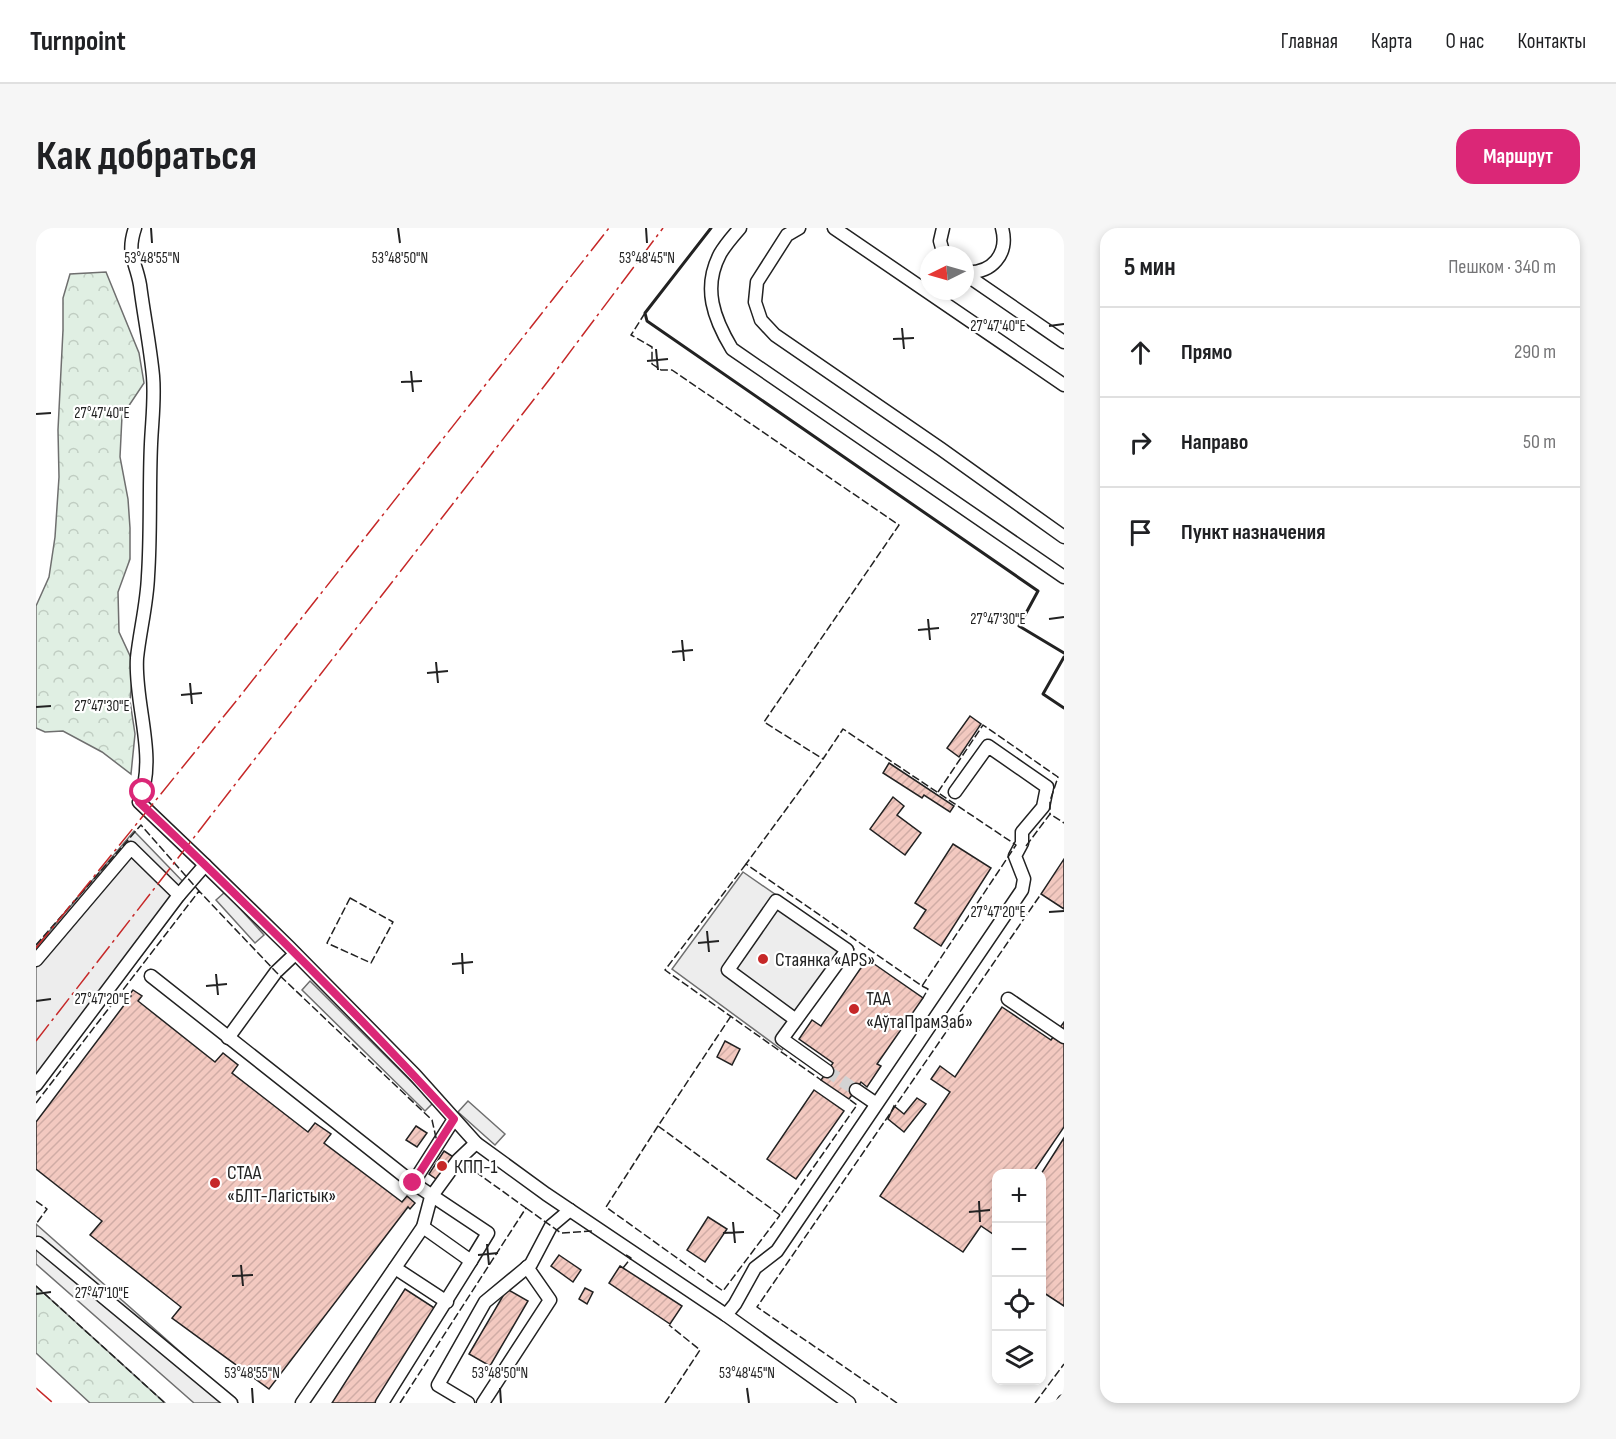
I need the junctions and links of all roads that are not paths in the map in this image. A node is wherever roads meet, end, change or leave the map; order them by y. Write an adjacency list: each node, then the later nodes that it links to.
1 (135, 228): 15 (street)
2 (740, 228): 13 (street)
3 (799, 228): 12 (street)
4 (834, 228): 11 (street)
5 (943, 228): 7 (street)
6 (1002, 228): 8 (street)
7 (941, 246)
8 (974, 272)
9 (974, 279): 10 (street)
10 (1064, 342)
11 (1064, 385)
12 (1064, 537)
13 (1064, 577)
14 (955, 792): 27 (street)
15 (205, 865): 16 (street); 17 (street)
16 (179, 895): 18 (street); 25 (street)
17 (295, 954): 23 (street); 28 (street)
18 (36, 960)
19 (152, 976): 23 (street)
20 (1008, 999): 22 (street)
21 (796, 1020): 21 (street); 24 (street)
22 (1064, 1037)
23 (228, 1038): 30 (street)
24 (828, 1071)
25 (36, 1085)
26 (856, 1090): 27 (street)
27 (875, 1103): 39 (street)
28 (454, 1119): 29 (street); 30 (street)
29 (476, 1143): 31 (street); 32 (street)
30 (413, 1183): 31 (street)
31 (431, 1197): 33 (street); 35 (street)
32 (570, 1210): 36 (street); 39 (street)
33 (423, 1227): 35 (street); 37 (street)
34 (38, 1243): 40 (street)
35 (471, 1261): 38 (street)
36 (526, 1267): 43 (street); 44 (street)
37 (395, 1268): 38 (street); 41 (street)
38 (447, 1302): 42 (street)
39 (726, 1315): 45 (street)
40 (231, 1403)
41 (302, 1403)
42 (382, 1403)
43 (468, 1403)
44 (483, 1403)
45 (849, 1403)

